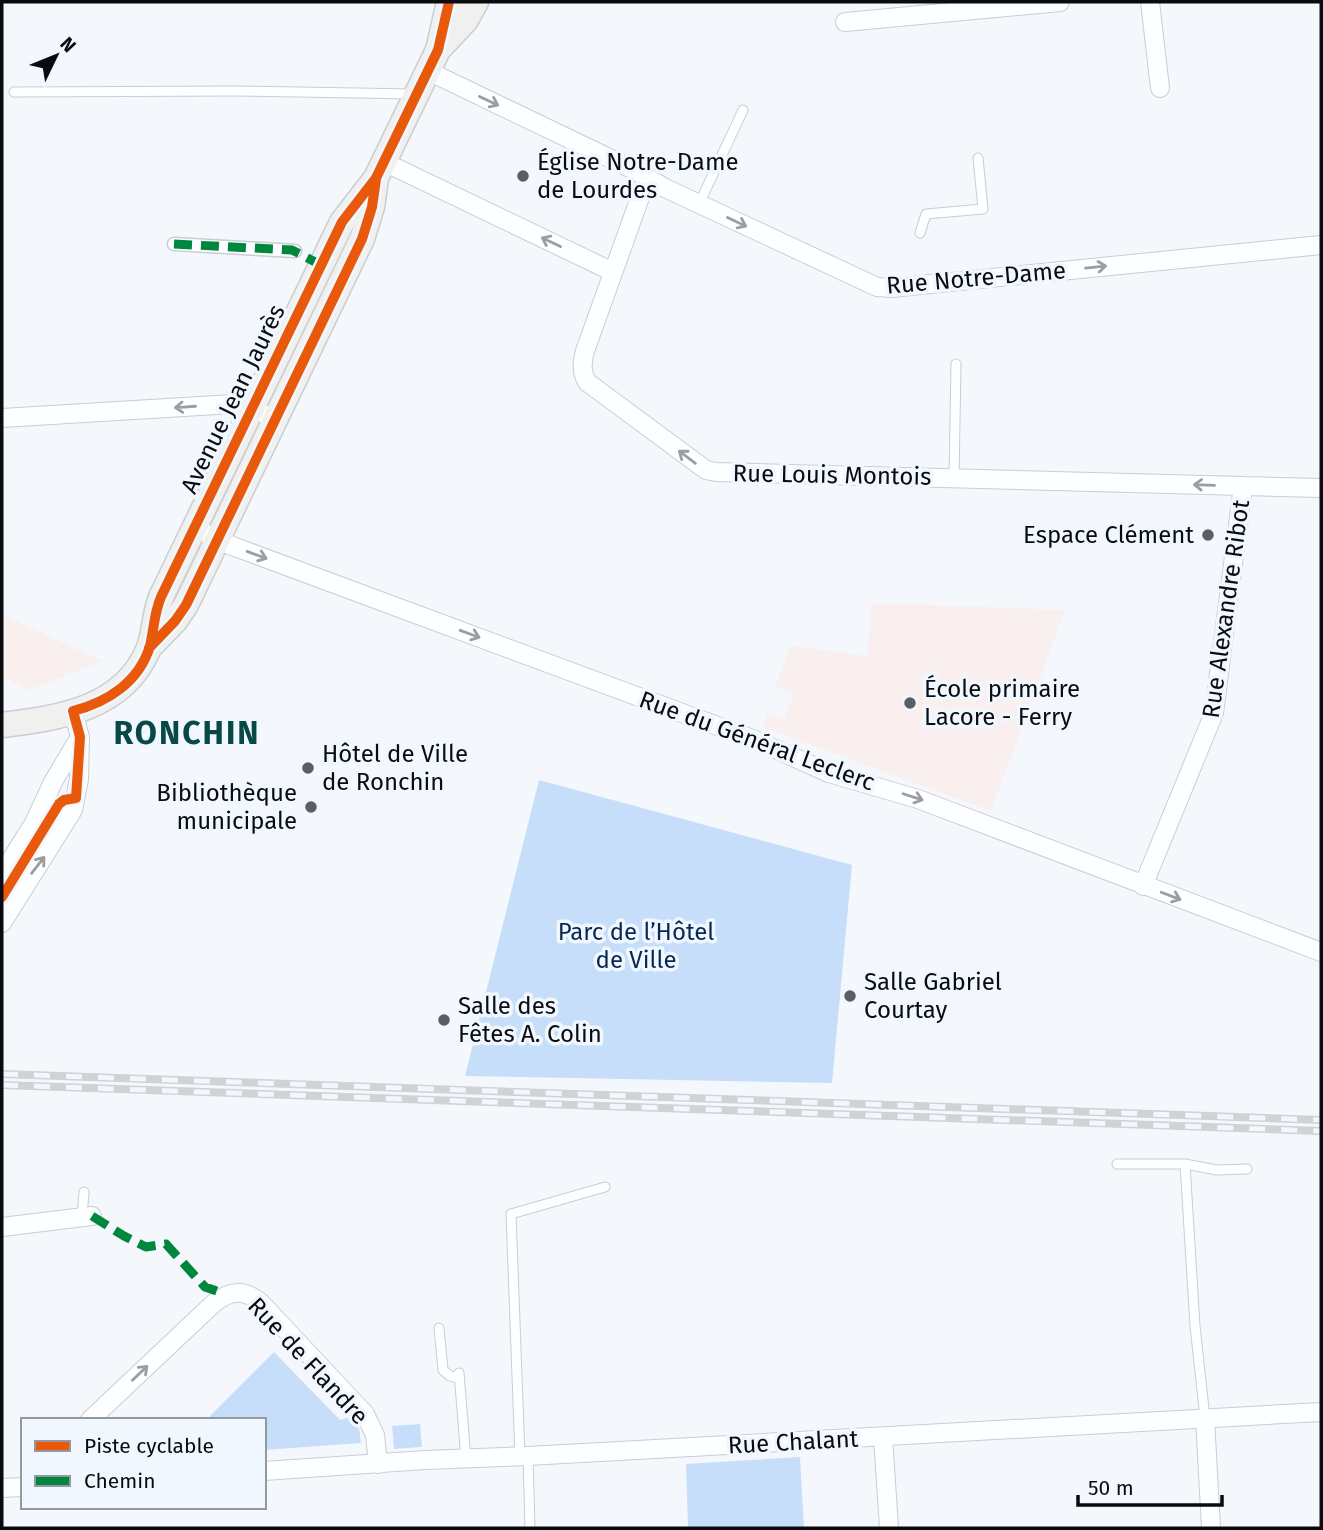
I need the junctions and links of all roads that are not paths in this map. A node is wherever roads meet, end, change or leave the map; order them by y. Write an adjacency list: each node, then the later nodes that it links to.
1 (449, 2): 8 (main road, Avenue Jean Jaurès)
2 (461, 2): 8 (lane)
3 (476, 2): 8 (main road, Avenue Jean Jaurès)
4 (1060, 2): 6 (street)
5 (1150, 2): 9 (street)
6 (907, 9): 7 (street)
7 (845, 22)
8 (433, 61): 11 (main road, Avenue Jean Jaurès); 15 (street, Rue Notre-Dame, one-way to 15)
9 (1160, 88)
10 (14, 92): 11 (lane)
11 (417, 94): 14 (main road, Avenue Jean Jaurès)
12 (743, 110): 16 (lane)
13 (978, 158): 18 (lane)
14 (380, 170): 17 (lane); 21 (main road, Avenue Jean Jaurès); 22 (street, one-way to 14); 24 (main road, Avenue Jean Jaurès)
15 (647, 178): 16 (street, Rue Notre-Dame); 22 (street, Rue Louis Montois)
16 (699, 204): 20 (street, Rue Notre-Dame, one-way to 20)
17 (352, 228)
18 (920, 233)
19 (174, 244): 21 (street)
20 (1321, 245)
21 (307, 258): 24 (main road, Avenue Jean Jaurès)
22 (613, 272): 26 (street, Rue Louis Montois, one-way to 22)
23 (956, 364): 26 (lane)
24 (263, 414): 25 (street, one-way to 25); 29 (main road, Avenue Jean Jaurès)
25 (2, 418)
26 (954, 479): 27 (street, Rue Louis Montois, one-way to 26)
27 (1242, 486): 28 (street, Rue Louis Montois); 36 (street, Rue Alexandre Ribot)
28 (1321, 488)
29 (205, 534): 31 (main road, Avenue Jean Jaurès); 36 (street, Rue du Général Leclerc, one-way to 36)
30 (169, 608): 31 (lane)
31 (149, 648): 32 (main road, Avenue Jean Jaurès)
32 (73, 711): 33 (main road, Avenue Jean Jaurès); 34 (street)
33 (2, 725)
34 (80, 737): 35 (street); 37 (street, one-way to 34)
35 (2, 874)
36 (1143, 886): 38 (street, Rue du Général Leclerc, one-way to 38)
37 (2, 923)
38 (1321, 952)
39 (1117, 1164): 40 (lane)
40 (1185, 1164): 41 (lane); 49 (lane)
41 (1247, 1169)
42 (605, 1187): 51 (lane)
43 (84, 1192): 44 (lane)
44 (87, 1217): 45 (street)
45 (2, 1227)
46 (439, 1328): 52 (lane)
47 (1321, 1412): 49 (street, Rue Chalant)
48 (92, 1418): 53 (street, Rue de Flandre, one-way to 53)
49 (1205, 1418): 50 (street, Rue Chalant); 59 (street)
50 (883, 1437): 51 (street, Rue Chalant); 58 (street)
51 (524, 1457): 52 (street, Rue Chalant); 57 (lane)
52 (466, 1459): 53 (street, Rue Chalant)
53 (378, 1464): 54 (street, Rue Chalant)
54 (266, 1471)
55 (21, 1487): 56 (street)
56 (2, 1488)
57 (530, 1528)
58 (889, 1528)
59 (1211, 1528)

